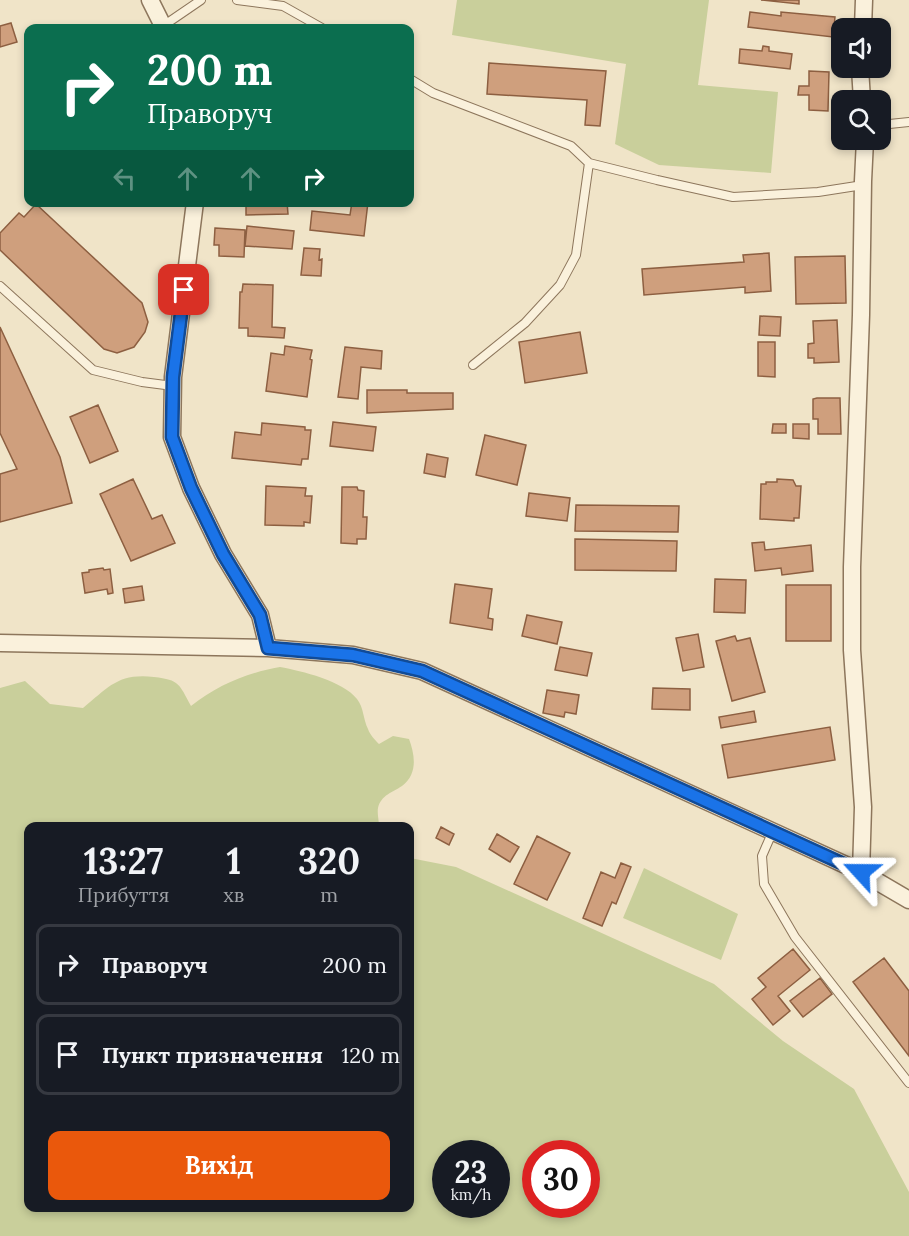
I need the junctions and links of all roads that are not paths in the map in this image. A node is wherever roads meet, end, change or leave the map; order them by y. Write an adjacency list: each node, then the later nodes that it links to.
1 (150, 0): 6 (street)
2 (201, 0): 7 (lane)
3 (237, 0): 8 (lane)
4 (864, 0): 5 (street)
5 (863, 18)
6 (162, 24)
7 (168, 24)
8 (315, 24)
9 (414, 82): 13 (lane)
10 (909, 122): 11 (lane)
11 (891, 124)
12 (865, 150): 14 (street)
13 (589, 163): 14 (lane); 17 (lane)
14 (863, 185): 22 (street)
15 (194, 207): 18 (street)
16 (0, 286): 18 (lane)
17 (473, 365)
18 (173, 386): 20 (street)
19 (0, 643): 20 (street)
20 (268, 648): 21 (street)
21 (772, 833): 22 (street); 24 (lane)
22 (861, 872): 23 (street)
23 (909, 900)
24 (909, 1083)

